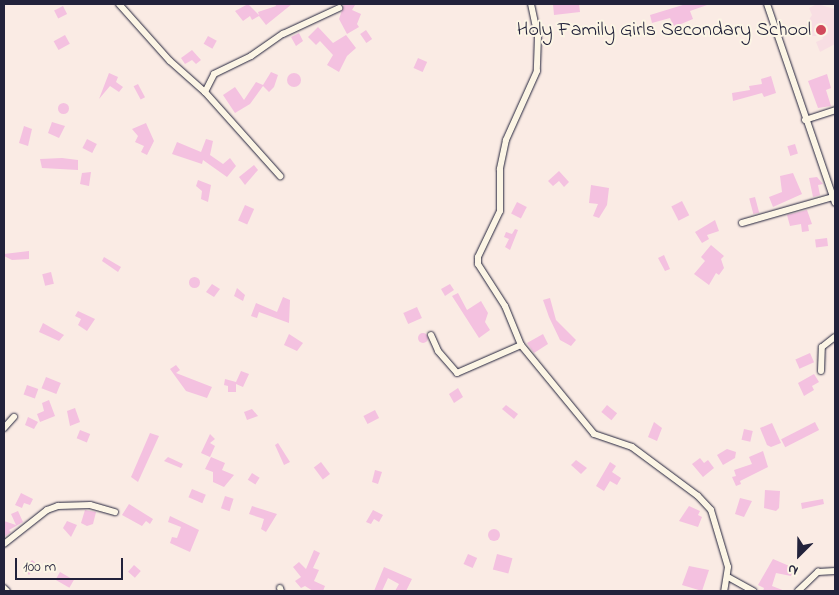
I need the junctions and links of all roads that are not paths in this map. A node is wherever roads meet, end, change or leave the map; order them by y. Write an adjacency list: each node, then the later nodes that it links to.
1 (119, 4): 5 (street)
2 (530, 4): 13 (street)
3 (767, 4): 7 (street)
4 (339, 8): 5 (street)
5 (205, 92): 8 (street)
6 (835, 110): 7 (street)
7 (805, 120): 9 (street)
8 (280, 176)
9 (834, 196): 10 (street)
10 (742, 224)
11 (431, 335): 13 (street)
12 (835, 337): 14 (street)
13 (521, 345): 20 (street)
14 (821, 371)
15 (14, 417): 16 (street)
16 (4, 428)
17 (115, 512): 18 (street)
18 (4, 544)
19 (835, 571): 25 (street)
20 (728, 577): 23 (street); 24 (street)
21 (4, 588): 22 (street)
22 (7, 591)
23 (724, 591)
24 (753, 591)
25 (798, 591)

